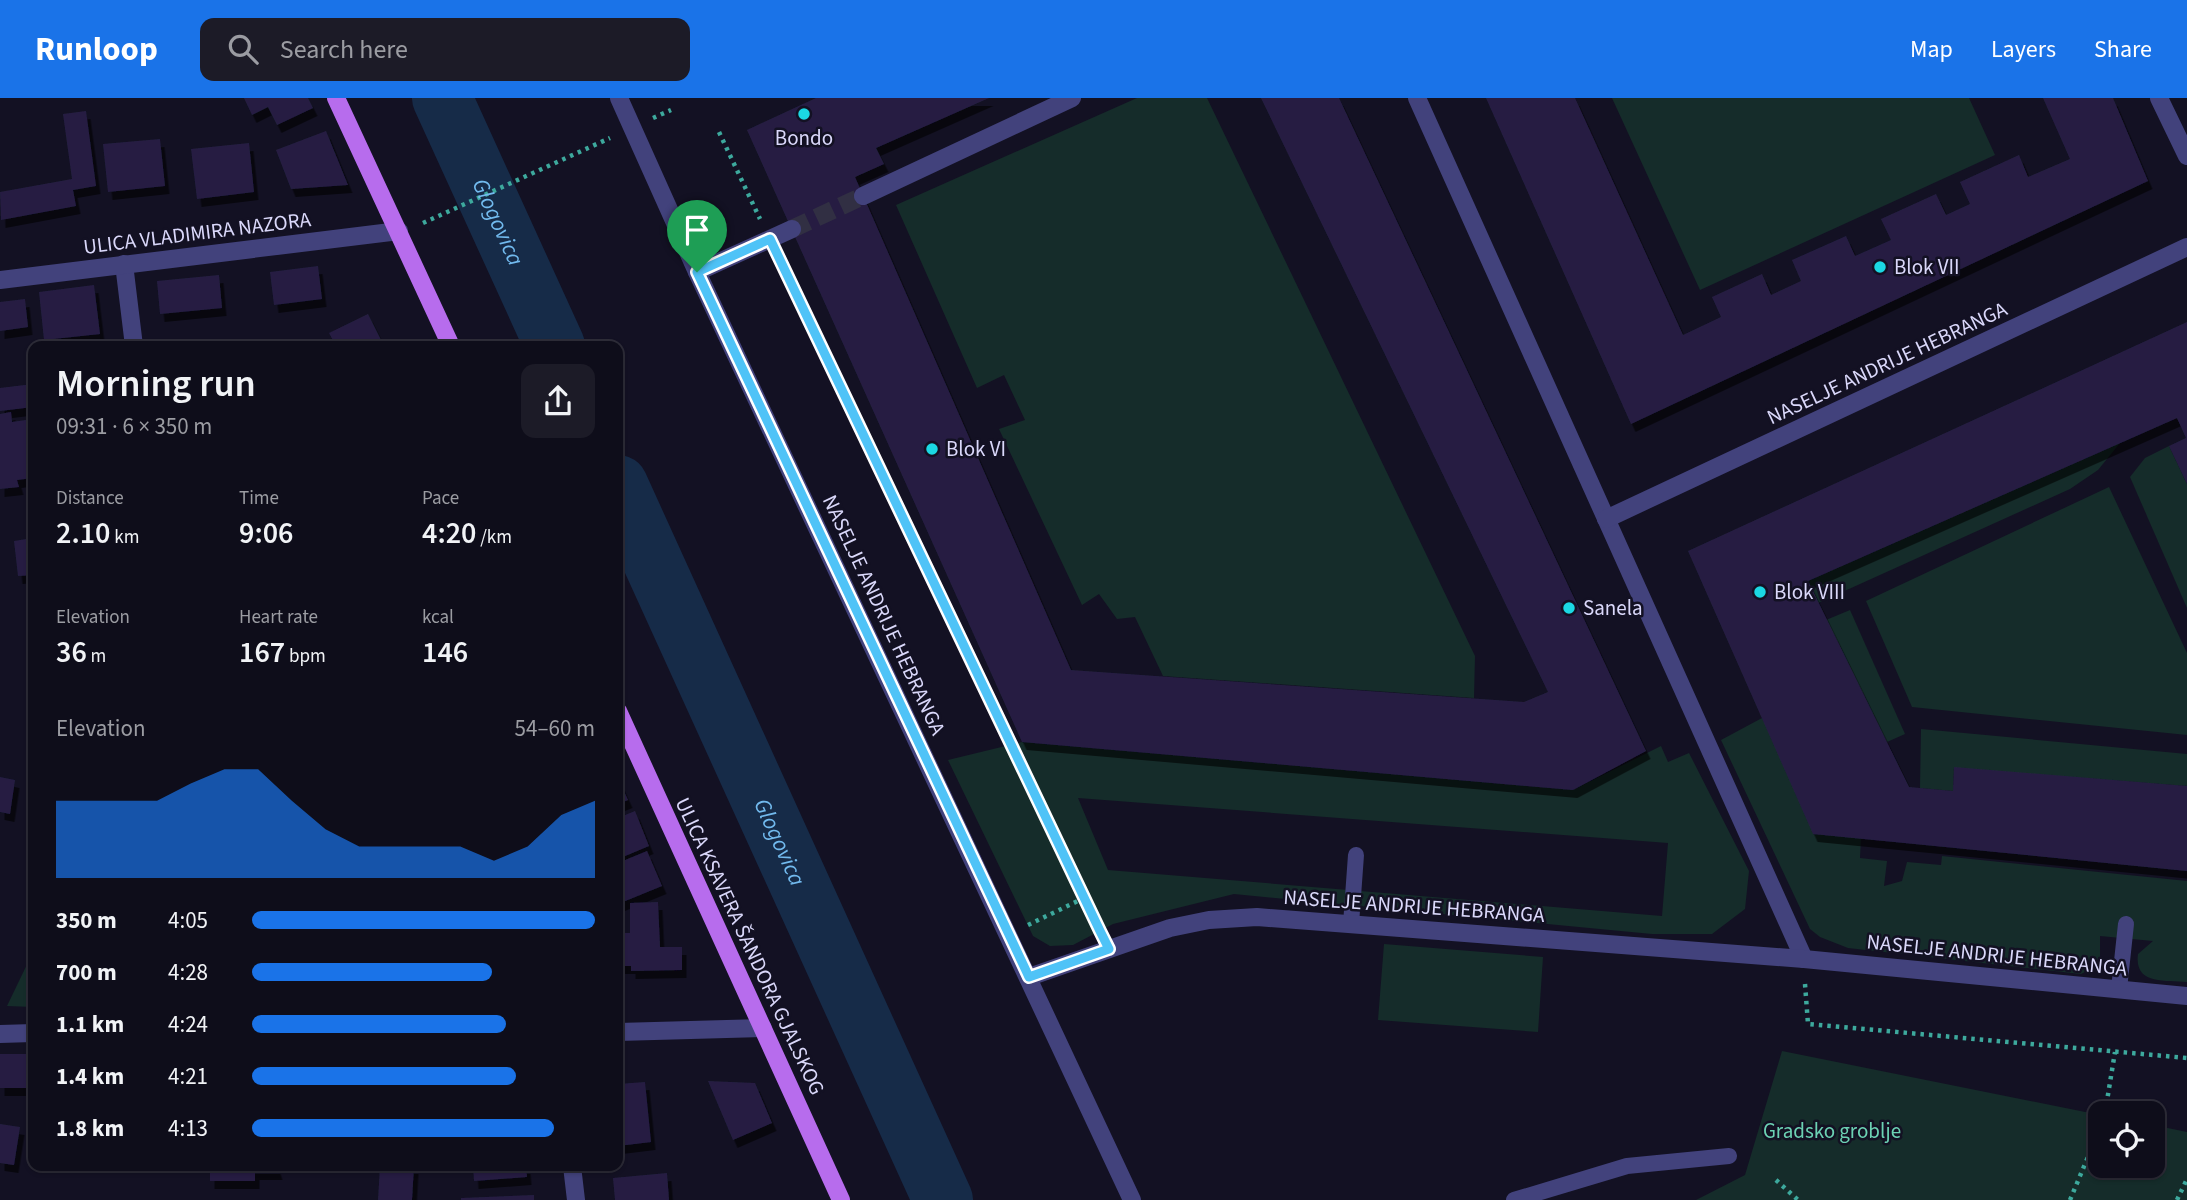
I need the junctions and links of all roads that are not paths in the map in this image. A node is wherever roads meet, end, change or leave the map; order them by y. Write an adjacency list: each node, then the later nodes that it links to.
1 (336, 98): 9 (main road)
2 (619, 98): 12 (street, NASELJE ANDRIJE HEBRANGA)
3 (1072, 98): 7 (street)
4 (1417, 98): 16 (street)
5 (2159, 98): 6 (street)
6 (2187, 156)
7 (863, 196)
8 (792, 229): 12 (street)
9 (399, 231): 11 (street, ULICA VLADIMIRA NAZORA); 15 (main road)
10 (2187, 247): 16 (street, NASELJE ANDRIJE HEBRANGA)
11 (124, 264): 13 (street, ULICA VLADIMIRA NAZORA); 14 (street)
12 (697, 272): 22 (street, NASELJE ANDRIJE HEBRANGA)
13 (0, 280)
14 (133, 341)
15 (449, 341)
16 (1606, 519): 21 (street)
17 (623, 722): 25 (main road, ULICA KSAVERA ŠANDORA GJALSKOG)
18 (1356, 855): 19 (lane)
19 (1351, 924): 21 (street, NASELJE ANDRIJE HEBRANGA); 22 (street, NASELJE ANDRIJE HEBRANGA)
20 (2126, 925): 23 (lane)
21 (1804, 959): 23 (street, NASELJE ANDRIJE HEBRANGA)
22 (1029, 977): 33 (street, NASELJE ANDRIJE HEBRANGA)
23 (2119, 989): 24 (street, NASELJE ANDRIJE HEBRANGA)
24 (2187, 996)
25 (763, 1028): 26 (street); 32 (main road, ULICA KSAVERA ŠANDORA GJALSKOG)
26 (623, 1031)
27 (28, 1033): 28 (street)
28 (0, 1034)
29 (1728, 1156): 34 (lane)
30 (573, 1171): 31 (street)
31 (576, 1200)
32 (841, 1200)
33 (1132, 1200)
34 (1514, 1200)

